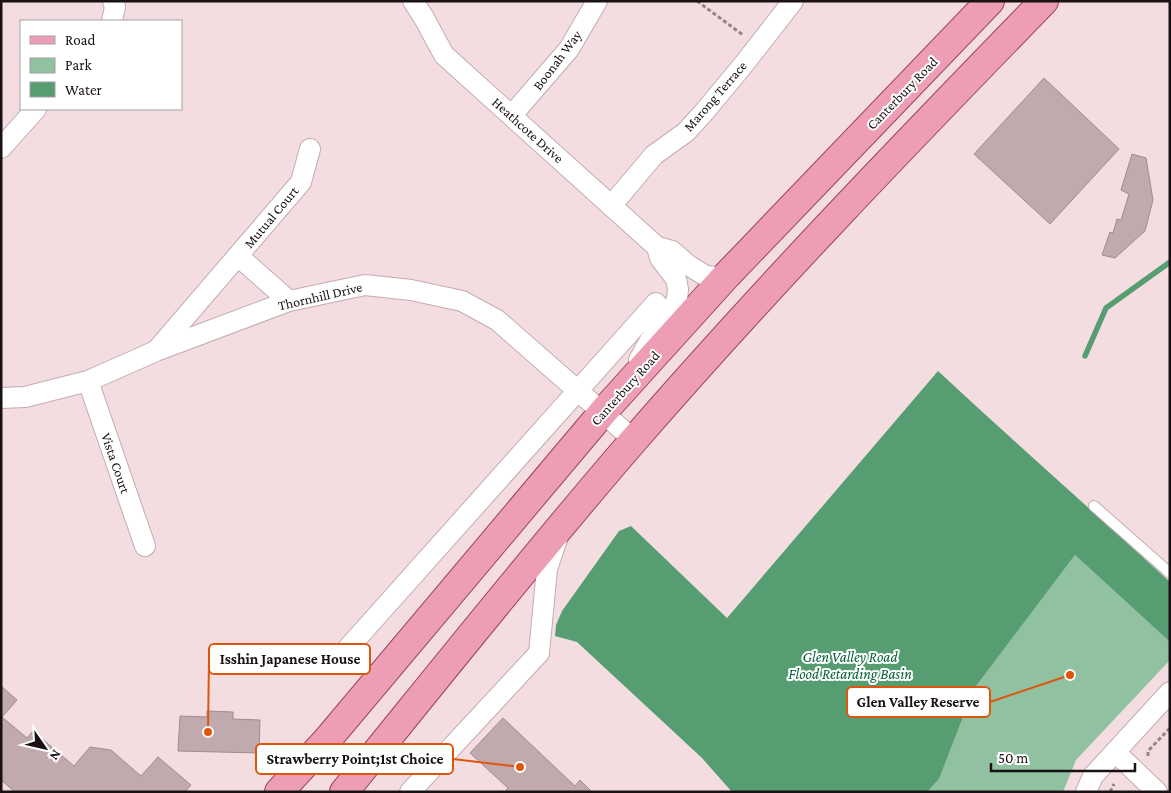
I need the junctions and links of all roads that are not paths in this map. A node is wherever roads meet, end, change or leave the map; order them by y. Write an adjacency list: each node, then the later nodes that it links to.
1 (113, 1): 7 (street)
2 (413, 1): 9 (street, Heathcote Drive)
3 (597, 1): 9 (street, Boonah Way)
4 (793, 1): 12 (street, Marong Terrace)
5 (990, 1): 15 (main road, Canterbury Road)
6 (1044, 1): 24 (main road)
7 (112, 20)
8 (35, 110): 10 (street)
9 (512, 115): 12 (street, Heathcote Drive)
10 (1, 148)
11 (310, 149): 14 (street, Mutual Court)
12 (611, 206): 13 (street, Heathcote Drive)
13 (656, 247): 15 (street, Heathcote Drive); 20 (street, Heathcote Drive)
14 (238, 256): 16 (street, Mutual Court); 18 (street, Mutual Court)
15 (727, 276): 20 (main road, Canterbury Road)
16 (289, 301): 18 (street, Thornhill Drive); 21 (street, Thornhill Drive)
17 (656, 303): 21 (street)
18 (156, 351): 19 (street, Thornhill Drive)
19 (88, 381): 22 (street, Thornhill Drive); 27 (street, Vista Court)
20 (624, 389): 23 (main road, Canterbury Road)
21 (578, 391): 23 (street, Thornhill Drive); 29 (street)
22 (1, 398)
23 (603, 412): 24 (street, Thornhill Drive); 32 (main road, Canterbury Road)
24 (634, 440): 26 (main road)
25 (1094, 506): 28 (lane)
26 (561, 527): 33 (main road); 34 (street)
27 (145, 546)
28 (1170, 573)
29 (341, 656)
30 (1170, 692): 31 (street)
31 (1115, 752): 35 (street); 36 (street)
32 (279, 792)
33 (344, 792)
34 (410, 792)
35 (1086, 792)
36 (1157, 792)

